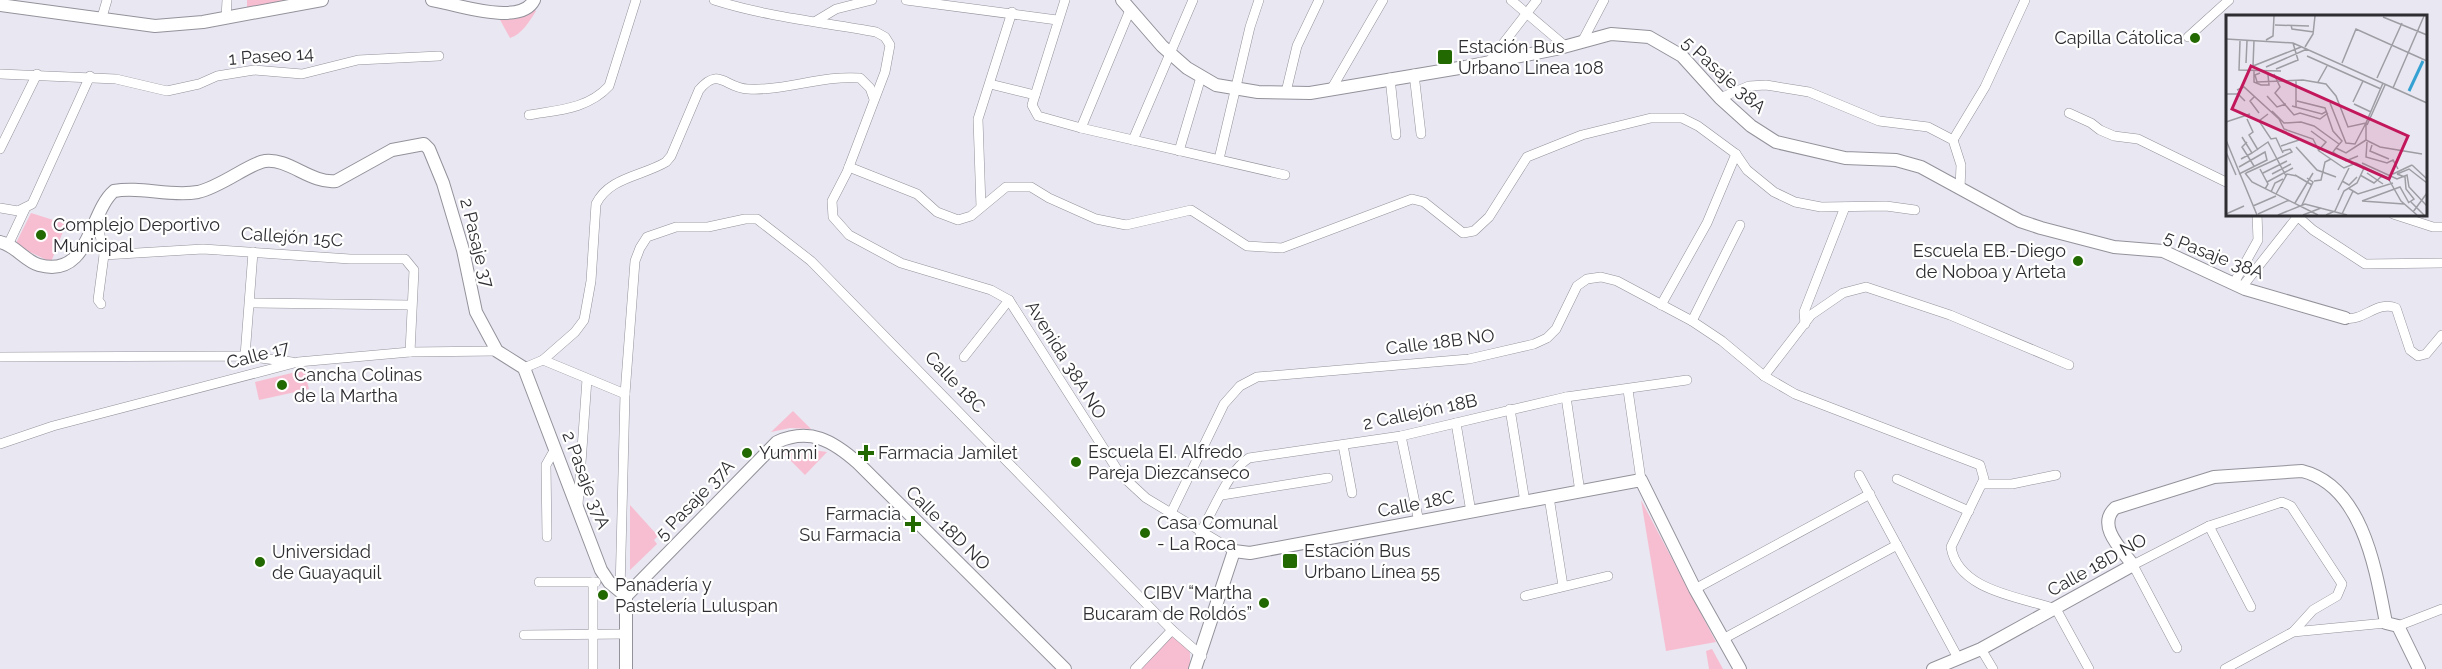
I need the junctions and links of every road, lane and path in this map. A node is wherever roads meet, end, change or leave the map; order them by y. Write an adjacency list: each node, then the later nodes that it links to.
1 (107, 0): 24 (street)
2 (227, 0): 25 (street)
3 (432, 0): 4 (street)
4 (534, 0)
5 (636, 0): 48 (street)
6 (714, 0): 27 (street)
7 (872, 0): 27 (street)
8 (906, 0): 22 (street)
9 (1065, 0): 26 (street)
10 (1193, 0): 31 (street)
11 (1259, 0): 41 (street)
12 (1319, 0): 43 (street)
13 (1383, 0): 42 (street)
14 (1511, 0): 23 (street)
15 (1537, 0): 23 (street)
16 (1604, 0): 29 (street)
17 (2025, 0): 53 (street)
18 (2229, 0): 28 (street)
19 (317, 1): 25 (street)
20 (5, 4): 24 (street)
21 (1126, 5): 31 (street, 5 Pasaje 38A); 49 (street)
22 (1012, 12): 26 (street); 40 (street)
23 (1526, 12): 30 (street); 33 (street)
24 (102, 17): 25 (street)
25 (226, 18)
26 (1057, 20): 44 (street)
27 (816, 21): 46 (street, Avenida 38A NO)
28 (2188, 37)
29 (1583, 40): 30 (street, 5 Pasaje 38A); 45 (street, 5 Pasaje 38A)
30 (1564, 45): 33 (street, 5 Pasaje 38A)
31 (1172, 54): 38 (street, 5 Pasaje 38A); 52 (street)
32 (439, 56): 37 (street, 1 Paseo 14)
33 (1488, 63): 35 (street, 5 Pasaje 38A)
34 (37, 74): 36 (street, 1 Paseo 14); 37 (street, 1 Paseo 14); 54 (street)
35 (1414, 74): 39 (street, 5 Pasaje 38A); 50 (street)
36 (0, 75)
37 (90, 76): 65 (street)
38 (1201, 77): 41 (street, 5 Pasaje 38A); 55 (street)
39 (1390, 78): 42 (street, 5 Pasaje 38A); 51 (street)
40 (990, 84): 44 (street); 63 (street)
41 (1237, 87): 43 (street, 5 Pasaje 38A); 57 (street)
42 (1332, 88): 43 (street, 5 Pasaje 38A)
43 (1286, 92)
44 (1035, 94): 49 (street)
45 (1720, 98): 53 (street); 61 (street, 5 Pasaje 38A)
46 (874, 99): 58 (street, Avenida 38A NO); 92 (street)
47 (2069, 113): 60 (street)
48 (529, 115)
49 (1081, 128): 52 (street)
50 (1421, 134)
51 (1396, 135)
52 (1133, 140): 55 (street)
53 (1953, 140): 61 (street)
54 (0, 149)
55 (1179, 151): 57 (street)
56 (1736, 154): 63 (street); 64 (street); 82 (street)
57 (1219, 159): 59 (street)
58 (849, 167): 63 (street); 78 (street, Avenida 38A NO)
59 (1285, 175)
60 (2226, 182)
61 (1960, 188): 77 (street, 5 Pasaje 38A)
62 (0, 207): 65 (street)
63 (981, 207)
64 (1845, 207): 66 (street); 85 (street)
65 (24, 209): 73 (street)
66 (1915, 210)
67 (2257, 216): 77 (street)
68 (2297, 216): 76 (street); 77 (street)
69 (2399, 216): 72 (street)
70 (97, 220): 73 (street); 75 (street); 87 (street, 2 Pasaje 37)
71 (1740, 225): 84 (street)
72 (2442, 227)
73 (4, 243)
74 (253, 252): 75 (street, Callejón 15C); 79 (street); 81 (street, Callejón 15C)
75 (104, 255): 80 (street)
76 (2442, 262)
77 (2238, 285): 83 (street, 5 Pasaje 38A)
78 (1009, 300): 91 (street); 124 (street, Avenida 38A NO)
79 (251, 303): 81 (street); 89 (street)
80 (101, 304)
81 (411, 305): 88 (street)
82 (1661, 305): 84 (street, Calle 18B NO); 124 (street, Calle 18B NO)
83 (2345, 318): 86 (street)
84 (1692, 321): 96 (street, Calle 18B NO)
85 (1804, 324): 94 (street); 96 (street)
86 (2442, 335)
87 (497, 351): 88 (street, Calle 17); 95 (street)
88 (410, 352): 93 (street, Calle 17)
89 (245, 356): 90 (street); 93 (street)
90 (0, 357)
91 (964, 357)
92 (543, 360): 95 (street); 97 (street)
93 (298, 362): 106 (street, Calle 17)
94 (2069, 365)
95 (524, 368): 108 (street, 2 Pasaje 37A)
96 (1764, 376): 114 (street, Calle 18B NO)
97 (587, 379): 100 (street); 121 (street)
98 (1687, 380): 99 (street, 2 Callejón 18B)
99 (1628, 390): 101 (street, 2 Callejón 18B); 113 (street)
100 (625, 394): 138 (street); 145 (street, Calle 18C)
101 (1566, 397): 102 (street, 2 Callejón 18B); 115 (street)
102 (1510, 410): 103 (street, 2 Callejón 18B); 120 (street)
103 (1456, 423): 104 (street, 2 Callejón 18B); 123 (street)
104 (1401, 436): 107 (street, 2 Callejón 18B); 125 (street)
105 (794, 437): 138 (street, 5 Pasaje 37A); 157 (street, Calle 18D NO)
106 (2, 444)
107 (1343, 445): 116 (street); 118 (street, 2 Callejón 18B)
108 (555, 449): 121 (street, 2 Pasaje 37A); 128 (street)
109 (1859, 475): 117 (street)
110 (2056, 475): 114 (street)
111 (1328, 478): 118 (street)
112 (1898, 479): 122 (street)
113 (1641, 480): 115 (street, Calle 18C); 137 (street)
114 (1982, 484): 122 (street)
115 (1580, 492): 119 (street, Calle 18C)
116 (1352, 493)
117 (1870, 494): 129 (street); 137 (street)
118 (1222, 495): 127 (street, 2 Callejón 18B)
119 (1549, 497): 120 (street, Calle 18C); 136 (street)
120 (1525, 502): 123 (street, Calle 18C)
121 (578, 510): 135 (street, 2 Pasaje 37A)
122 (1969, 511): 141 (street)
123 (1471, 512): 125 (street, Calle 18C)
124 (1171, 513): 127 (street, Calle 18C)
125 (1419, 522): 130 (street, Calle 18C)
126 (2208, 526): 131 (street, Calle 18D NO); 140 (street); 146 (street, Calle 18D NO)
127 (1200, 532): 130 (street, Calle 18C)
128 (547, 537)
129 (1897, 545): 150 (street); 154 (street)
130 (1234, 551): 153 (street)
131 (2133, 565): 141 (street, Calle 18D NO); 143 (street); 151 (street)
132 (1608, 576): 136 (street)
133 (539, 582): 134 (street)
134 (593, 582): 135 (street); 148 (street)
135 (609, 582): 138 (street, 2 Pasaje 37A)
136 (1563, 586): 139 (street)
137 (1695, 589): 150 (street)
138 (623, 593): 147 (street)
139 (1524, 596)
140 (2251, 607)
141 (2056, 609): 152 (street, Calle 18D NO); 163 (street)
142 (2442, 609): 144 (street)
143 (2386, 623): 144 (street); 146 (street)
144 (2398, 626): 165 (street)
145 (1172, 630): 153 (street, Calle 18C); 158 (street)
146 (2294, 632): 164 (street)
147 (626, 633): 148 (street); 156 (street)
148 (593, 634): 149 (street); 155 (street)
149 (524, 635)
150 (1724, 639): 160 (street)
151 (2177, 648)
152 (1981, 649): 154 (street, Calle 18D NO); 162 (street)
153 (1202, 656): 159 (street)
154 (1958, 658): 161 (street, Calle 18D NO)
155 (593, 669)
156 (626, 669)
157 (1065, 669)
158 (1135, 669)
159 (1195, 669)
160 (1740, 669)
161 (1934, 669)
162 (1993, 669)
163 (2089, 669)
164 (2225, 669)
165 (2419, 669)

